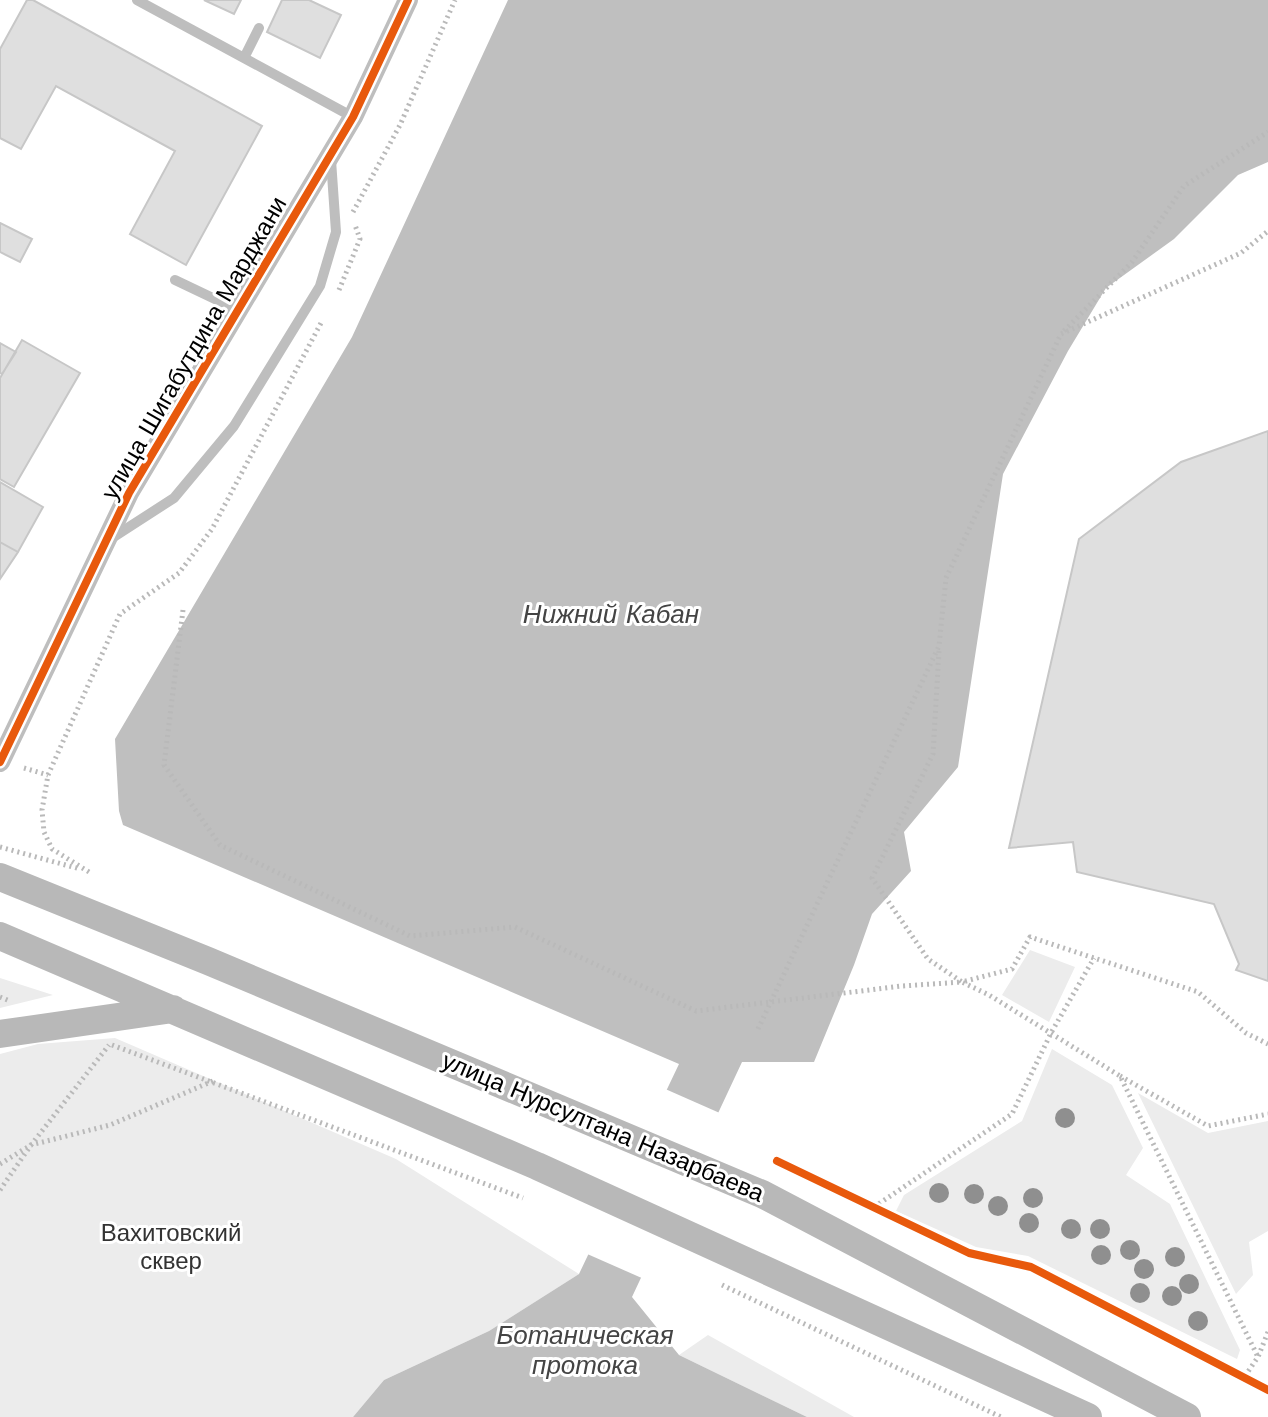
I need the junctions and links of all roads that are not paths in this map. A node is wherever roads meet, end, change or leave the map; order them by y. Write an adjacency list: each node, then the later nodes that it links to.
1 (137, 0): 4 (lane)
2 (408, 0): 5 (street, улица Шигабутдина Марджани)
3 (259, 28): 4 (lane)
4 (244, 58): 5 (lane)
5 (353, 117): 6 (street, улица Шигабутдина Марджани)
6 (330, 154): 8 (street, улица Шигабутдина Марджани); 9 (lane)
7 (175, 280): 8 (lane)
8 (238, 310): 9 (street, улица Шигабутдина Марджани)
9 (107, 541): 10 (street, улица Шигабутдина Марджани)
10 (0, 762)
11 (0, 877): 16 (main road, улица Нурсултана Назарбаева)
12 (0, 936): 13 (main road)
13 (174, 1009): 14 (main road); 15 (main road)
14 (0, 1034)
15 (1088, 1417)
16 (1187, 1417)

